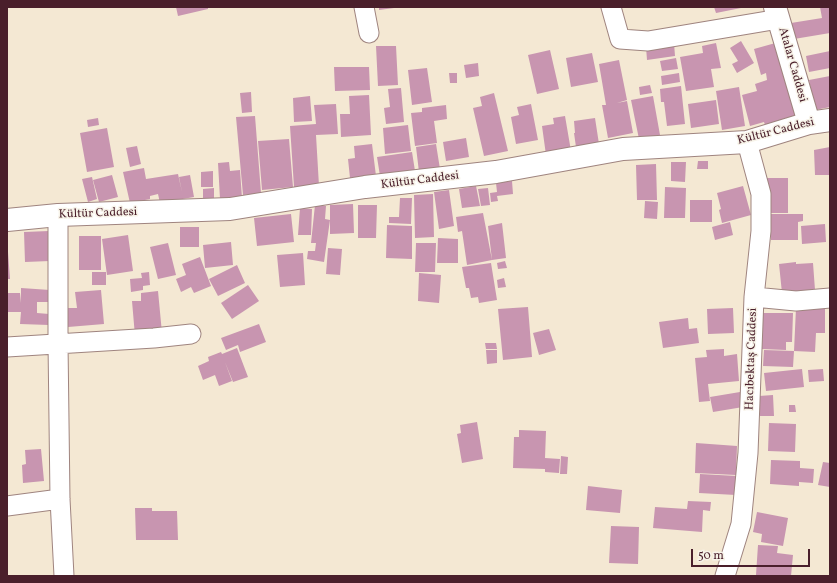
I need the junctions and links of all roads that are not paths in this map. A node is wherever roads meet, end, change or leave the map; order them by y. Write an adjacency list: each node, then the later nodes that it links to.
1 (364, 7): 4 (street)
2 (611, 7): 3 (street)
3 (777, 13): 5 (street, Atalar Caddesi)
4 (369, 33)
5 (820, 121): 6 (street, Kültür Caddesi)
6 (747, 142): 7 (street, Kültür Caddesi); 9 (street, Hacıbektaş Caddesi)
7 (58, 215): 8 (street, Kültür Caddesi); 12 (street)
8 (7, 220)
9 (754, 297): 10 (street); 17 (street, Hacıbektaş Caddesi)
10 (830, 298)
11 (191, 334): 12 (street)
12 (58, 343): 13 (street); 14 (street)
13 (7, 347)
14 (60, 499): 15 (street); 16 (street)
15 (7, 506)
16 (64, 576)
17 (725, 576)

